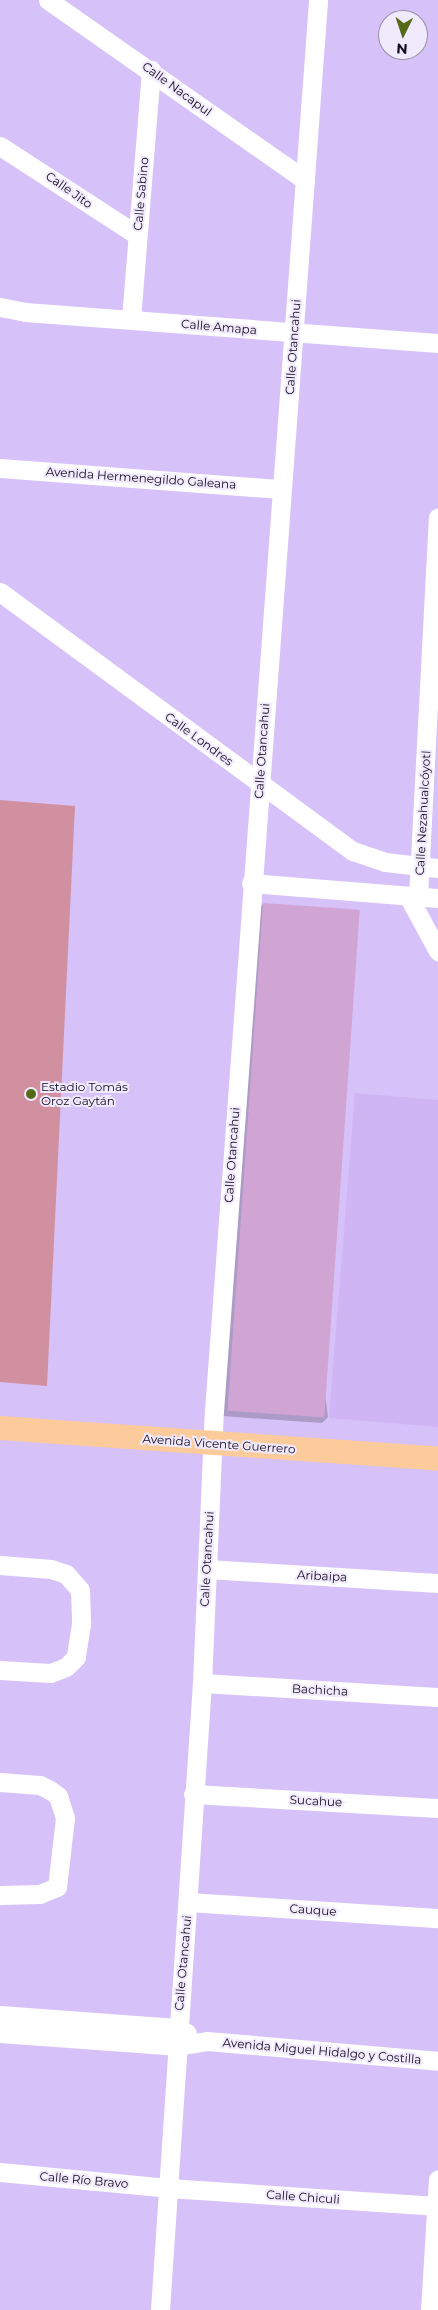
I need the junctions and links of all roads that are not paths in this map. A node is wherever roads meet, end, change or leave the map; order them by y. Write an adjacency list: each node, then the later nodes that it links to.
1 (48, 0): 3 (street, Calle Nacapul)
2 (312, 3): 5 (street, Calle Otancahui)
3 (151, 70): 5 (street, Calle Nacapul); 6 (street, Calle Sabino)
4 (0, 146): 6 (street, Calle Jito)
5 (305, 180): 9 (street, Calle Otancahui)
6 (137, 235): 8 (street, Calle Sabino)
7 (0, 306): 8 (street, Calle Amapa)
8 (132, 319): 9 (street, Calle Amapa)
9 (295, 334): 10 (street, Calle Amapa); 12 (street, Calle Otancahui)
10 (438, 343)
11 (0, 468): 12 (street, Avenida Hermenegildo Galeana)
12 (281, 489): 15 (street, Calle Otancahui)
13 (438, 518): 16 (street, Calle Nezahualcóyotl)
14 (0, 592): 15 (street, Calle Londres)
15 (259, 783): 16 (street, Calle Londres); 17 (street, Calle Otancahui)
16 (429, 867): 18 (street, Calle Nezahualcóyotl)
17 (251, 883): 18 (street); 22 (street, Calle Otancahui)
18 (413, 897): 19 (street); 20 (street)
19 (438, 898)
20 (438, 951)
21 (0, 1428): 22 (main road, Avenida Vicente Guerrero)
22 (212, 1443): 23 (main road, Avenida Vicente Guerrero); 25 (street, Calle Otancahui)
23 (438, 1459)
24 (0, 1565): 27 (street)
25 (207, 1569): 26 (street, Aribaipa); 28 (street, Calle Otancahui)
26 (438, 1583)
27 (0, 1670)
28 (202, 1683): 29 (street, Bachicha); 31 (street, Calle Otancahui)
29 (438, 1697)
30 (0, 1782): 33 (street)
31 (193, 1794): 32 (street, Sucahue); 34 (street, Calle Otancahui)
32 (438, 1808)
33 (0, 1895)
34 (188, 1902): 35 (street, Cauque); 38 (street, Calle Otancahui)
35 (438, 1918)
36 (0, 2014): 38 (street, Avenida Miguel Hidalgo y Costilla)
37 (0, 2033): 38 (street, Avenida Miguel Hidalgo y Costilla)
38 (177, 2037): 39 (street, Avenida Miguel Hidalgo y Costilla); 42 (street, Calle Otancahui)
39 (438, 2061)
40 (0, 2172): 42 (street, Calle Río Bravo)
41 (438, 2179): 43 (street)
42 (168, 2188): 43 (street, Calle Chiculi); 44 (street, Calle Otancahui)
43 (438, 2206): 45 (street)
44 (160, 2310)
45 (430, 2310)

